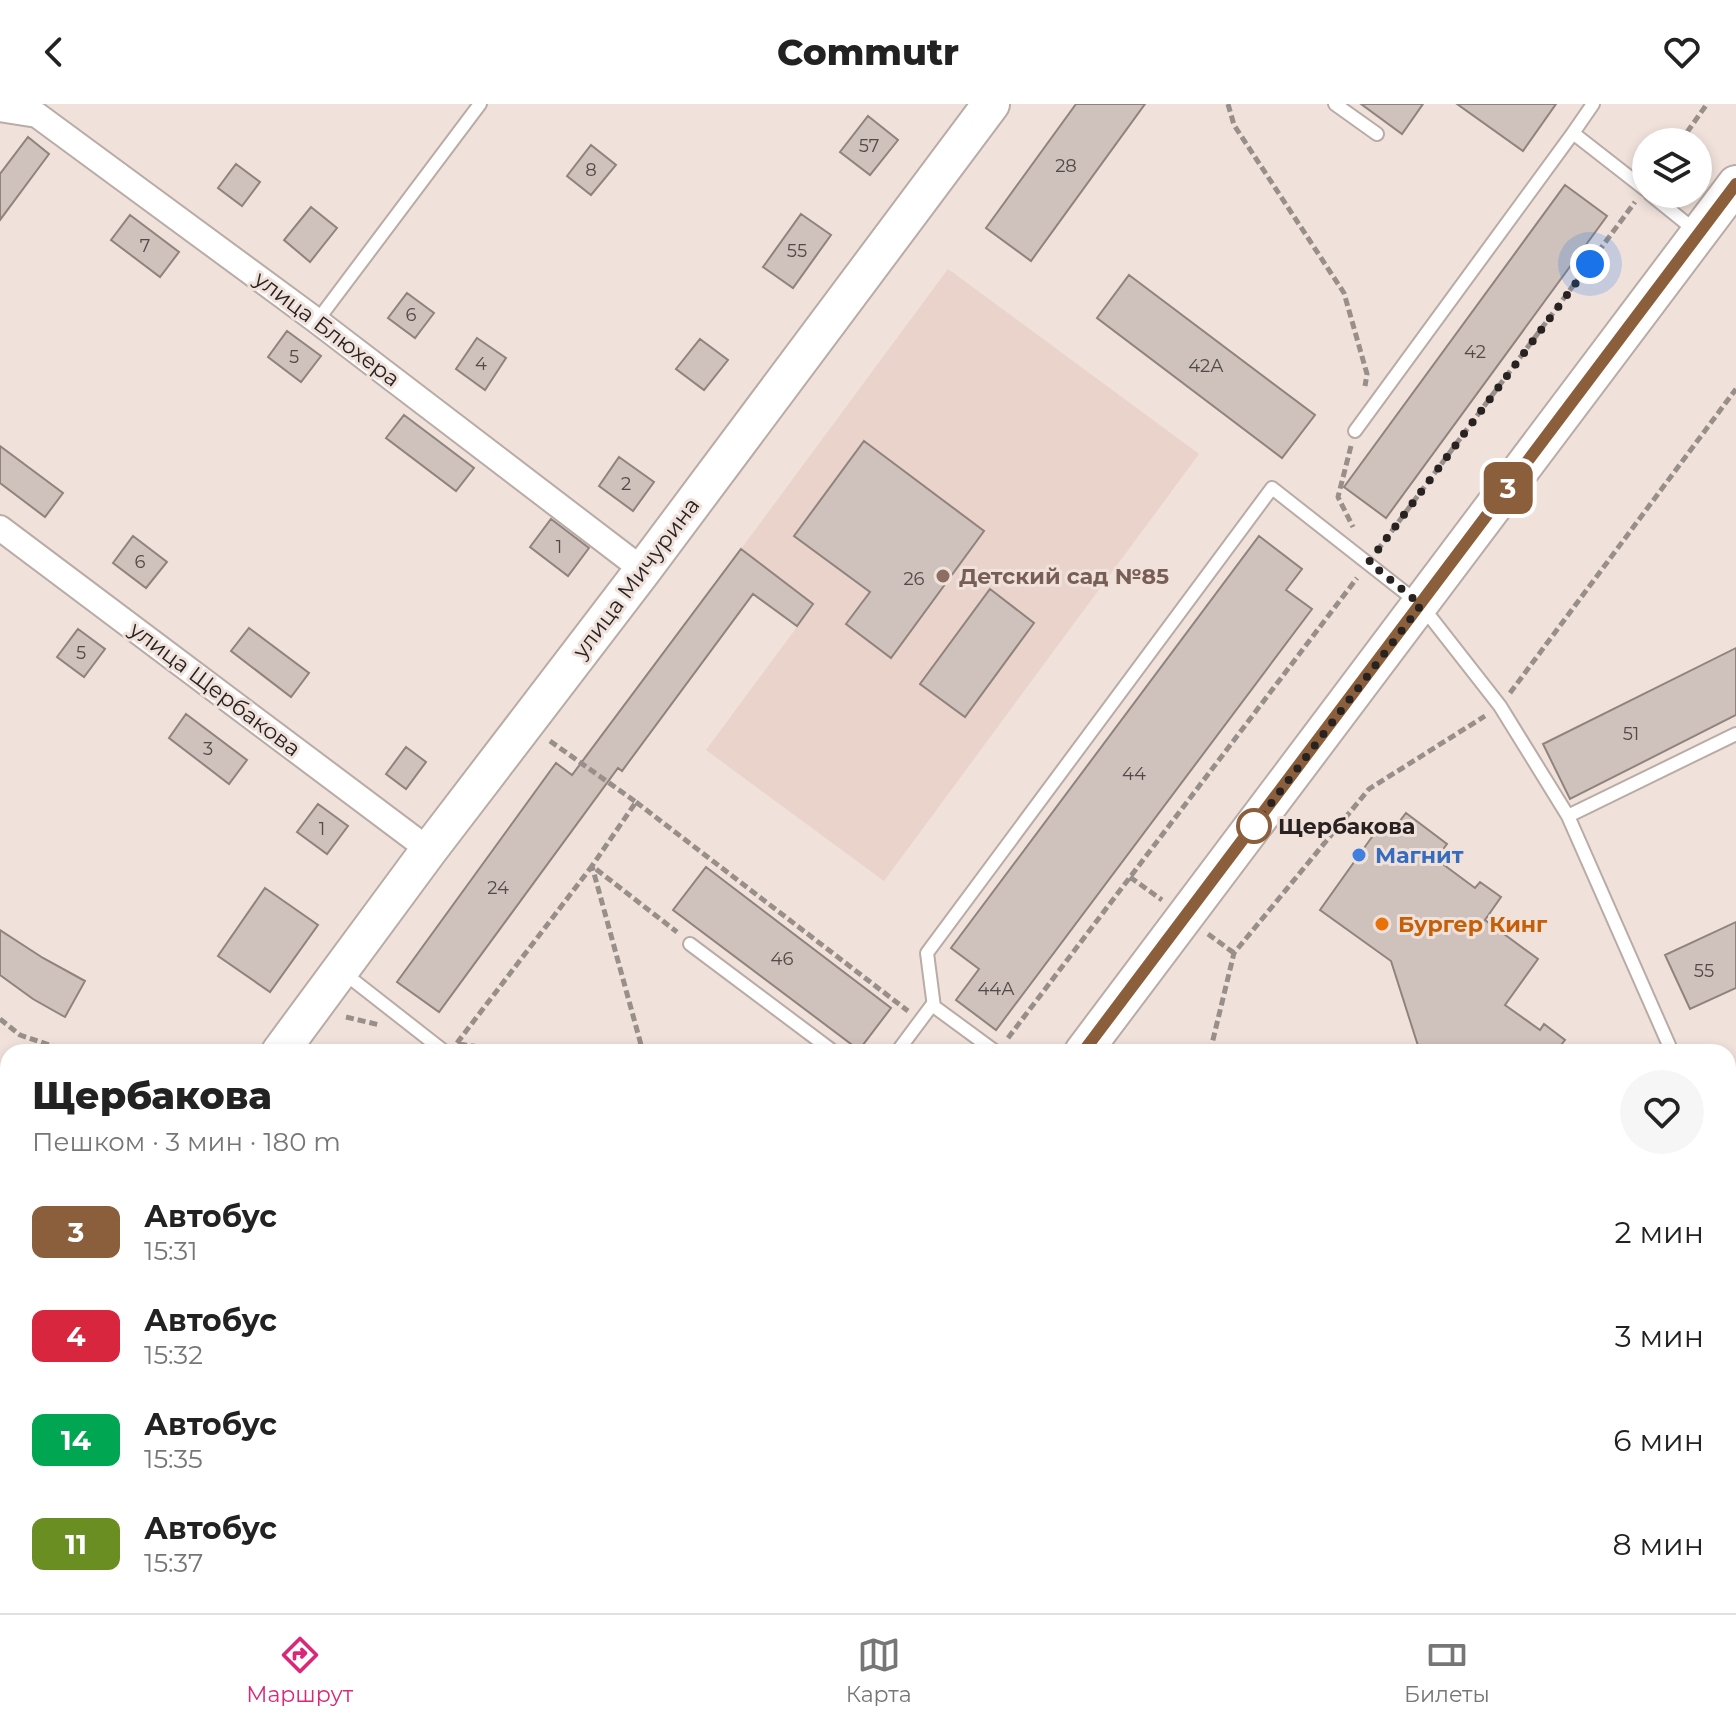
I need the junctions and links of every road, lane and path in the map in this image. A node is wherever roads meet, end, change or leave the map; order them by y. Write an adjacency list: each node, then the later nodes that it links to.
1 (480, 104): 16 (lane)
2 (991, 104): 22 (street, улица Мичурина)
3 (1228, 104): 17 (path)
4 (1335, 104): 10 (lane)
5 (1593, 104): 9 (lane)
6 (1707, 104): 8 (path)
7 (0, 109): 16 (street, улица Блюхера)
8 (1690, 128)
9 (1573, 133): 11 (lane); 19 (lane)
10 (1377, 134)
11 (1632, 179)
12 (1736, 184): 15 (street)
13 (1634, 208): 21 (path)
14 (1668, 208): 15 (lane)
15 (1699, 234): 23 (street)
16 (317, 321): 22 (street, улица Блюхера)
17 (1367, 374)
18 (1736, 389): 24 (path)
19 (1355, 431)
20 (0, 528): 29 (street, улица Щербакова)
21 (1369, 562): 23 (lane); 33 (lane); 36 (path)
22 (643, 570): 29 (street, улица Мичурина)
23 (1421, 605): 24 (lane); 45 (street)
24 (1500, 706): 28 (lane); 46 (path)
25 (1736, 734): 28 (lane)
26 (550, 741): 27 (path)
27 (636, 802): 30 (path); 35 (path)
28 (1568, 816): 47 (lane)
29 (429, 850): 32 (street, улица Мичурина)
30 (592, 866): 40 (path); 41 (path)
31 (690, 944): 42 (lane)
32 (341, 970): 38 (street, улица Мичурина); 39 (lane)
33 (934, 1007): 35 (lane); 44 (lane)
34 (0, 1019): 37 (path)
35 (920, 1021): 43 (lane)
36 (1007, 1039)
37 (46, 1044)
38 (286, 1044)
39 (435, 1044)
40 (456, 1044)
41 (641, 1044)
42 (823, 1044)
43 (903, 1044)
44 (985, 1044)
45 (1089, 1044)
46 (1212, 1044)
47 (1668, 1044)

